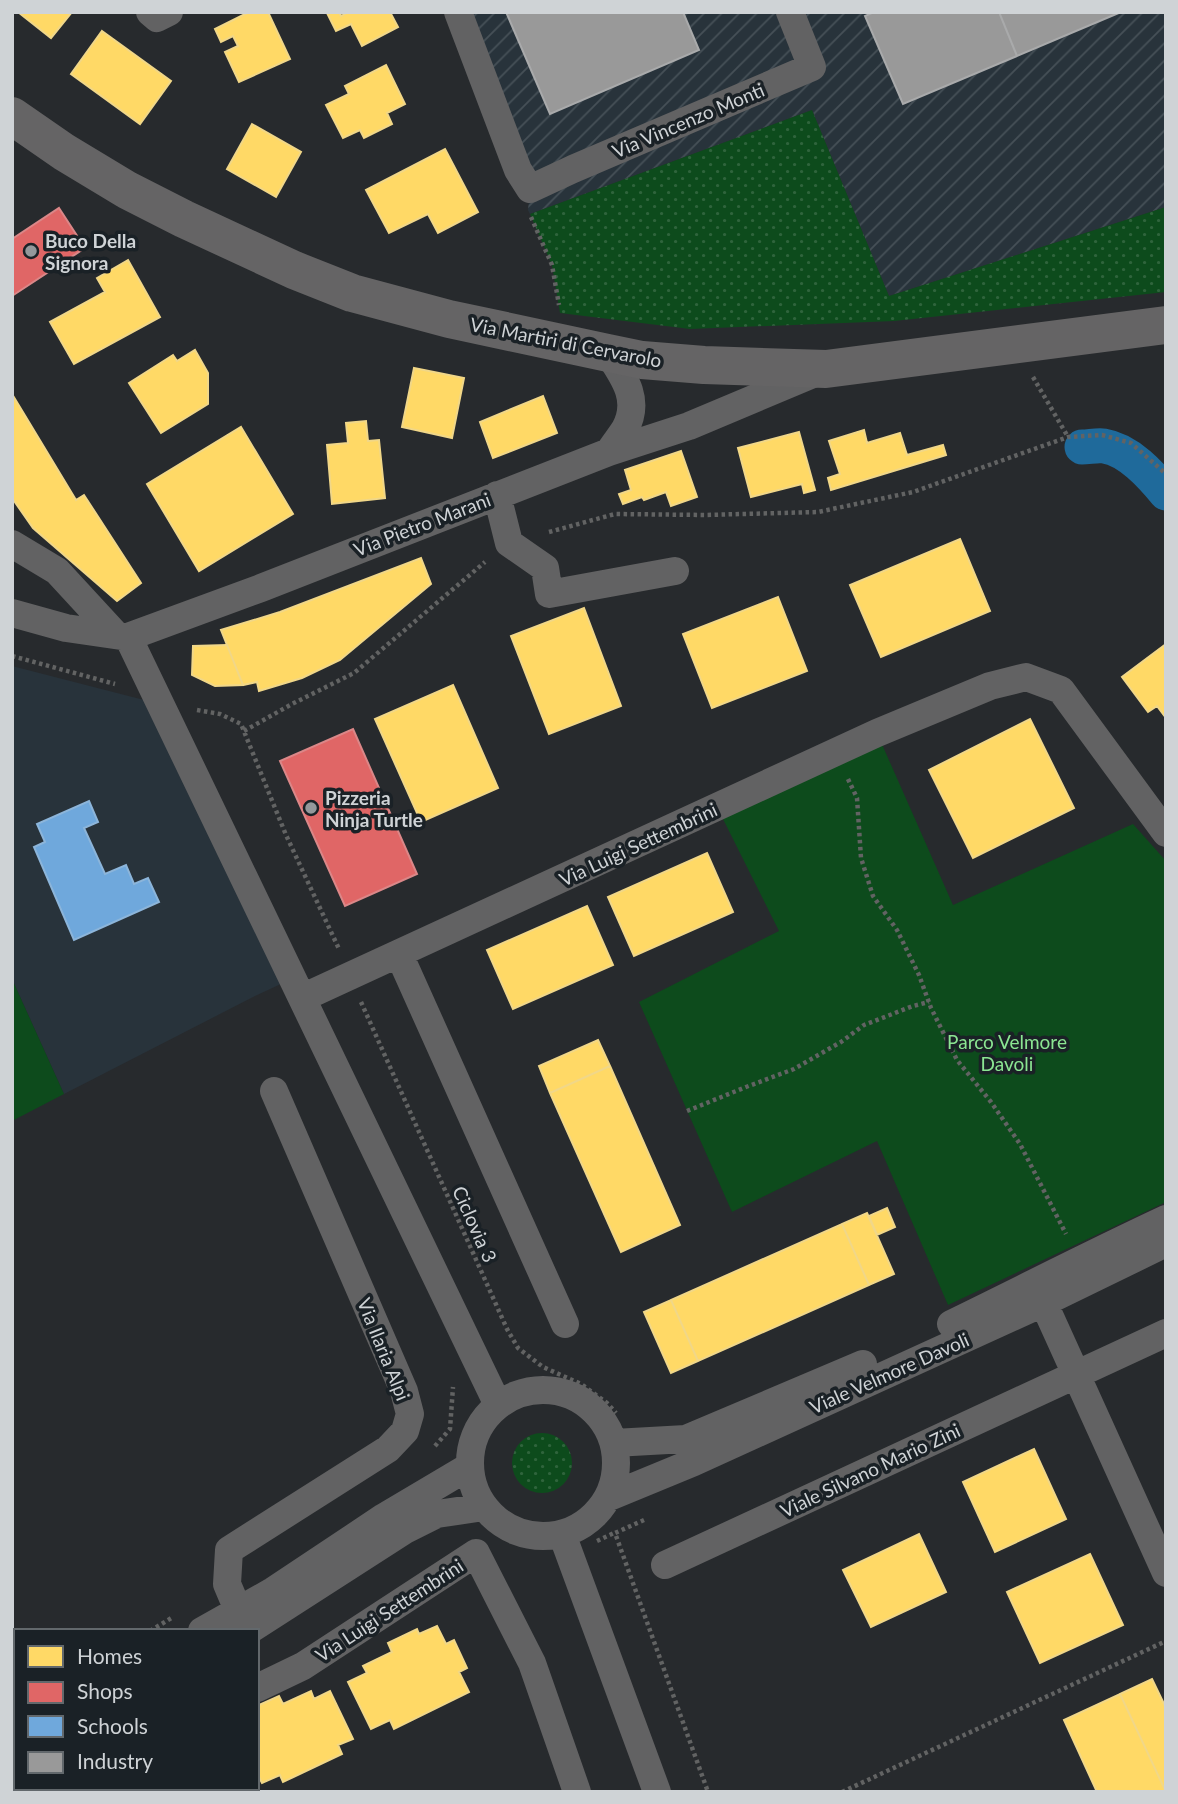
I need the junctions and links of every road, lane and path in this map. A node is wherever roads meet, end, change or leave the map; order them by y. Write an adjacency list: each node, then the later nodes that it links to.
1 (150, 12): 2 (street)
2 (169, 12)
3 (458, 12): 6 (street)
4 (790, 12): 6 (street, Via Vincenzo Monti)
5 (12, 116): 8 (main road, Via Martiri di Cervarolo)
6 (524, 179): 8 (path)
7 (1166, 325): 10 (main road, Via Martiri di Cervarolo)
8 (547, 341): 9 (main road, Via Martiri di Cervarolo)
9 (608, 354): 10 (main road, Via Martiri di Cervarolo); 13 (street)
10 (826, 369): 13 (street, Via Pietro Marani)
11 (1031, 373): 12 (path)
12 (1068, 437): 14 (path); 16 (path)
13 (608, 452): 15 (street, Via Pietro Marani)
14 (1166, 474)
15 (497, 495): 16 (street); 20 (street, Via Pietro Marani)
16 (509, 543): 18 (street); 24 (path, Ciclovia 3)
17 (12, 544): 20 (street)
18 (676, 571)
19 (12, 613): 20 (street, Via Pietro Marani)
20 (122, 636): 25 (street)
21 (836, 752): 22 (street, Via Luigi Settembrini); 23 (street, Via Luigi Settembrini); 26 (path)
22 (1166, 833)
23 (399, 954): 24 (street, Via Luigi Settembrini); 33 (street)
24 (354, 986): 25 (street, Via Luigi Settembrini); 38 (path, Ciclovia 3)
25 (302, 998): 37 (street)
26 (929, 1002): 28 (path); 30 (path)
27 (274, 1091): 47 (street, Via Ilaria Alpi)
28 (687, 1111)
29 (1166, 1219): 32 (street, Viale Velmore Davoli)
30 (1067, 1237)
31 (1166, 1243): 32 (street, Viale Velmore Davoli)
32 (1039, 1293): 35 (street); 38 (street, Viale Velmore Davoli); 41 (street, Viale Velmore Davoli)
33 (565, 1324)
34 (1166, 1333): 35 (street, Viale Silvano Mario Zini)
35 (1076, 1375): 45 (street, Viale Silvano Mario Zini); 46 (street)
36 (450, 1378): 39 (path)
37 (498, 1405): 38 (street); 40 (street)
38 (617, 1430): 41 (street)
39 (432, 1449)
40 (470, 1466): 42 (street); 48 (street)
41 (608, 1497): 44 (street)
42 (484, 1507): 44 (street); 48 (street)
43 (647, 1518): 55 (path)
44 (562, 1534): 54 (street)
45 (665, 1565)
46 (1166, 1573)
47 (227, 1584): 48 (street, Via Ilaria Alpi); 49 (path)
48 (243, 1620): 50 (street)
49 (153, 1629)
50 (209, 1629)
51 (1166, 1642): 56 (path)
52 (259, 1687): 53 (street, Via Luigi Settembrini)
53 (577, 1792)
54 (657, 1792)
55 (708, 1792)
56 (842, 1792)

